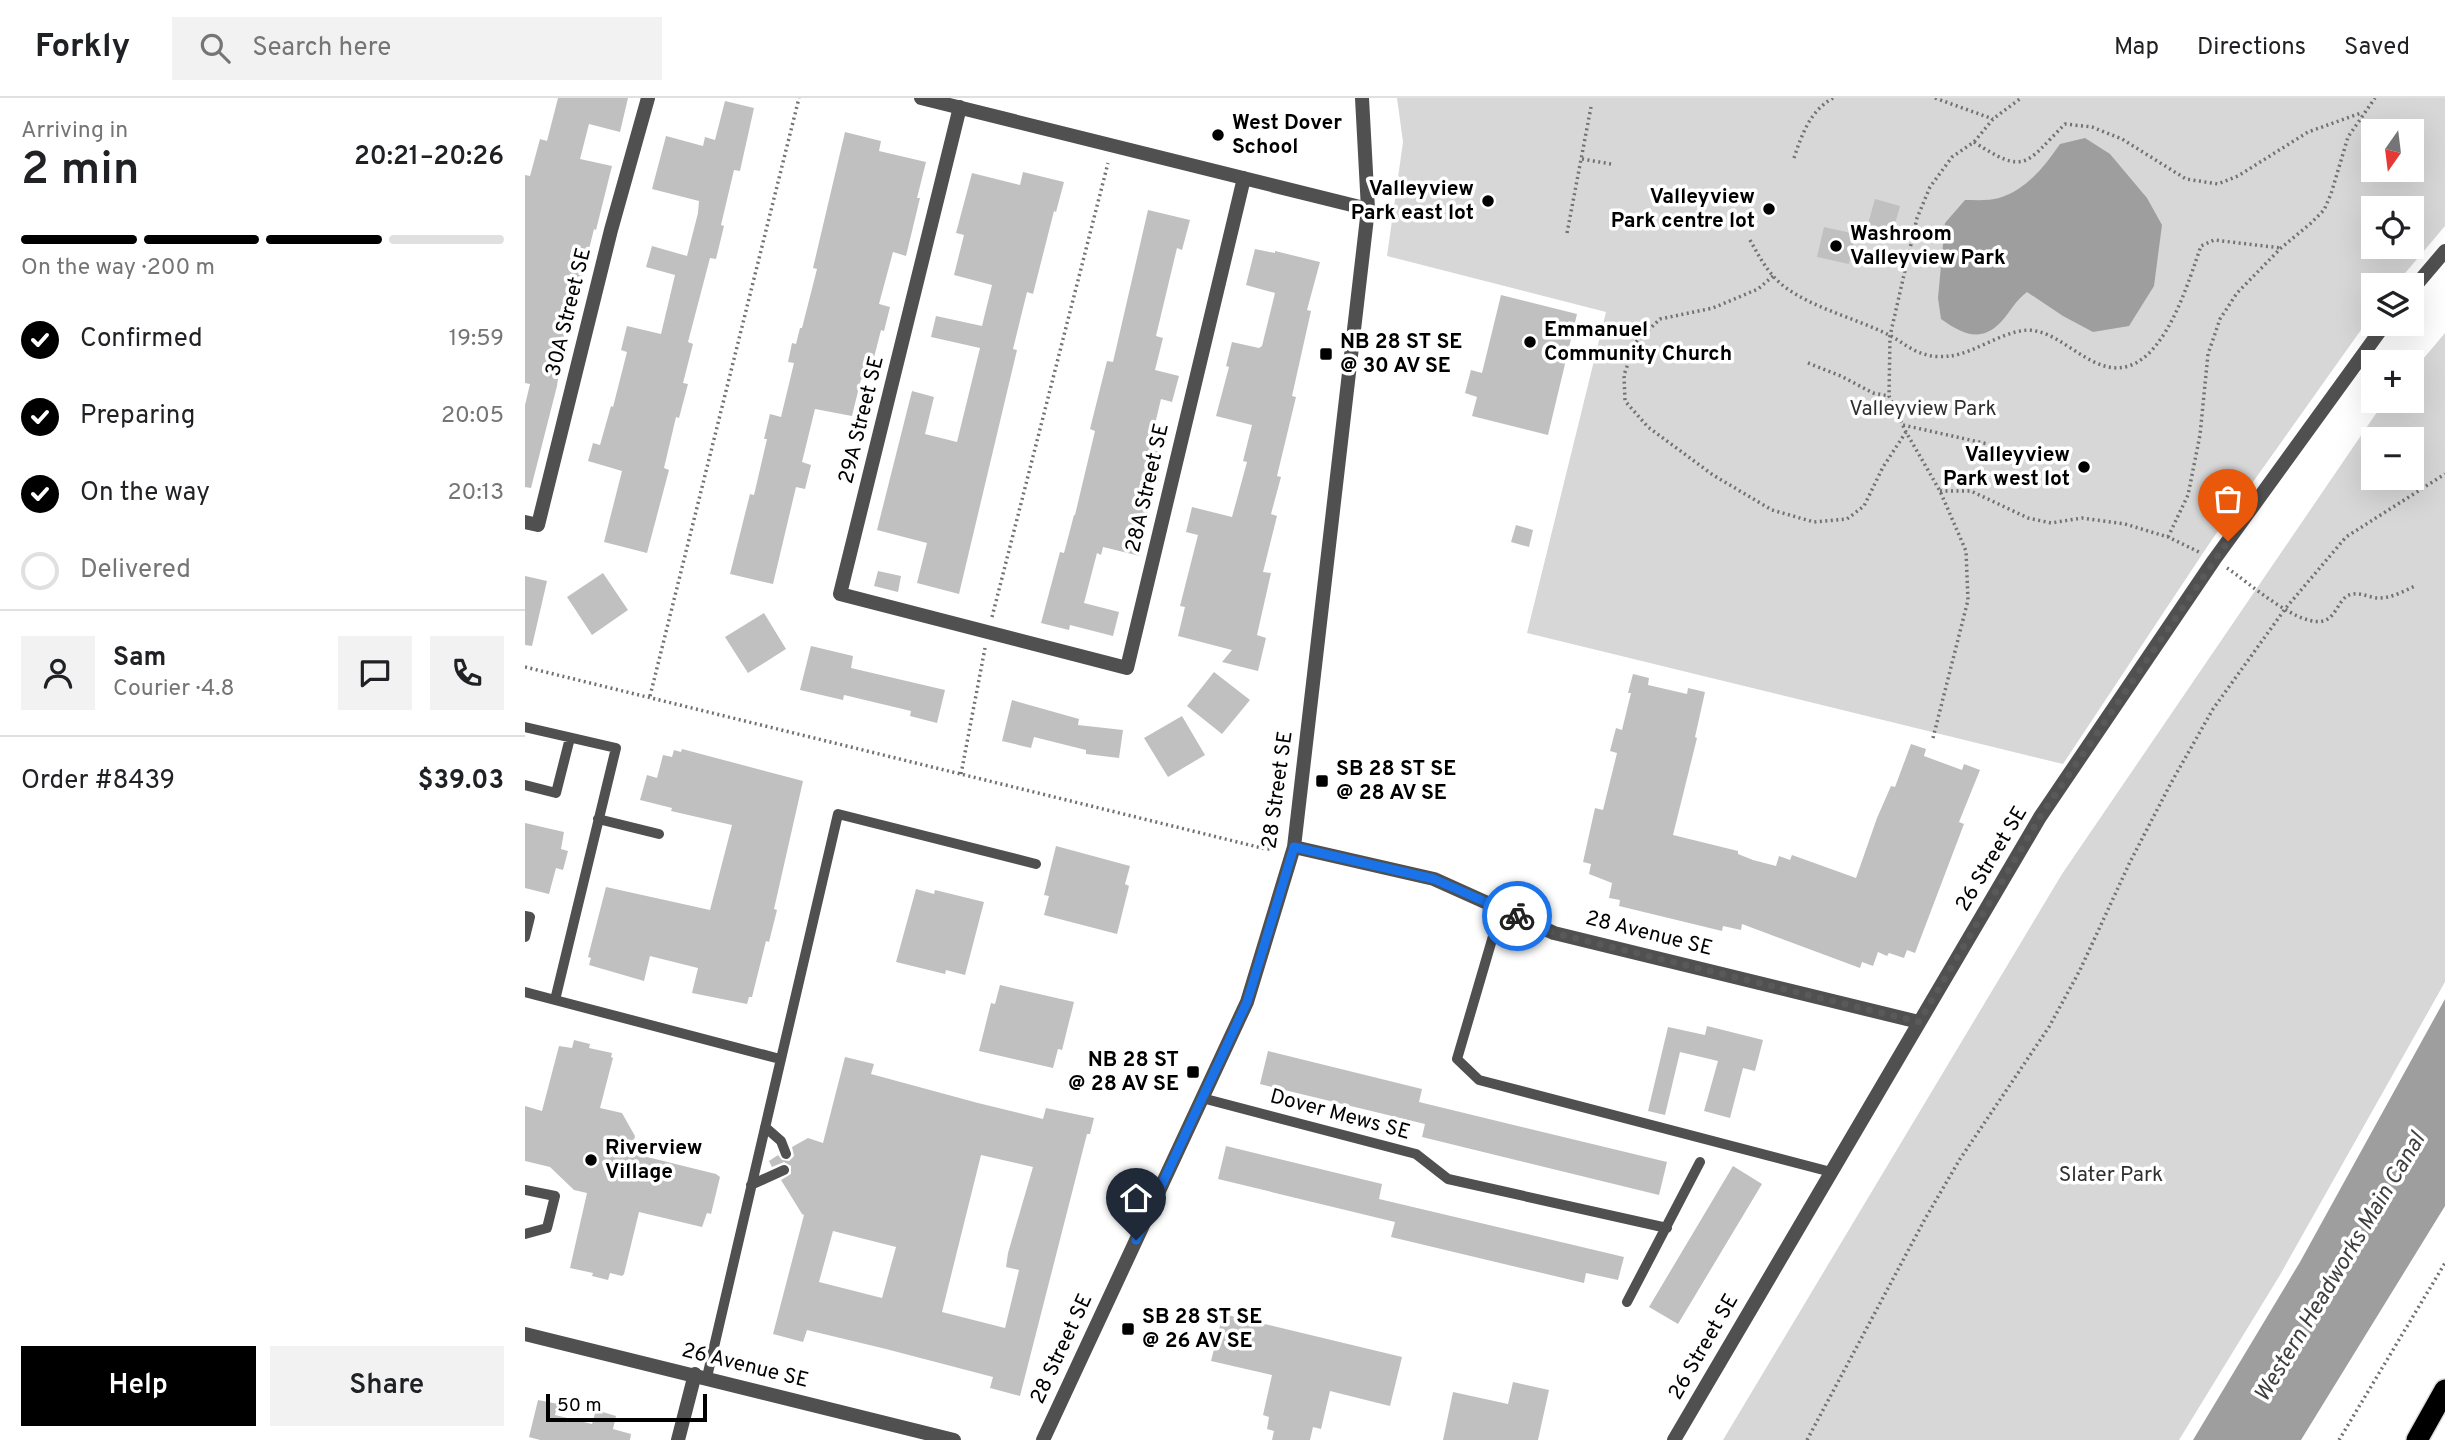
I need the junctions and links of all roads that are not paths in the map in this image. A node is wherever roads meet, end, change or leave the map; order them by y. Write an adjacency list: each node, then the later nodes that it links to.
1 (648, 98): 10 (street, 30A Street SE)
2 (921, 98): 4 (street)
3 (1363, 98): 6 (street, 28 Street SE)
4 (960, 107): 5 (street); 11 (street, 29A Street SE)
5 (1244, 178): 6 (street); 11 (street, 28A Street SE)
6 (1368, 209): 17 (street, 28 Street SE)
7 (2445, 251): 8 (street)
8 (2424, 276)
9 (2376, 336): 24 (street, 26 Street SE)
10 (525, 522)
11 (988, 634)
12 (525, 727): 13 (lane)
13 (570, 738): 14 (lane); 15 (lane)
14 (525, 785)
15 (598, 819): 16 (lane); 23 (lane)
16 (659, 834)
17 (1294, 847): 19 (street, 28 Avenue SE); 26 (street, 28 Street SE)
18 (1036, 864): 25 (lane)
19 (1501, 909): 24 (street, 28 Avenue SE); 31 (lane)
20 (525, 916): 21 (lane)
21 (525, 937)
22 (525, 992): 23 (lane)
23 (555, 1000): 25 (lane)
24 (1919, 1022): 31 (street, 26 Street SE)
25 (780, 1059): 27 (lane)
26 (1202, 1098): 34 (lane, Dover Mews SE); 42 (street, 28 Street SE)
27 (765, 1127): 28 (lane); 32 (lane)
28 (786, 1154)
29 (1700, 1162): 34 (lane)
30 (784, 1170): 32 (lane)
31 (1831, 1172): 43 (street, 26 Street SE)
32 (751, 1185): 38 (lane)
33 (525, 1190): 35 (lane)
34 (1667, 1228): 36 (lane)
35 (525, 1234)
36 (1627, 1302)
37 (525, 1334): 38 (street, 26 Avenue SE)
38 (701, 1376): 40 (street); 41 (street, 26 Avenue SE)
39 (2445, 1390): 44 (highway)
40 (678, 1440)
41 (954, 1440)
42 (1043, 1440)
43 (1674, 1440)
44 (2417, 1440)

